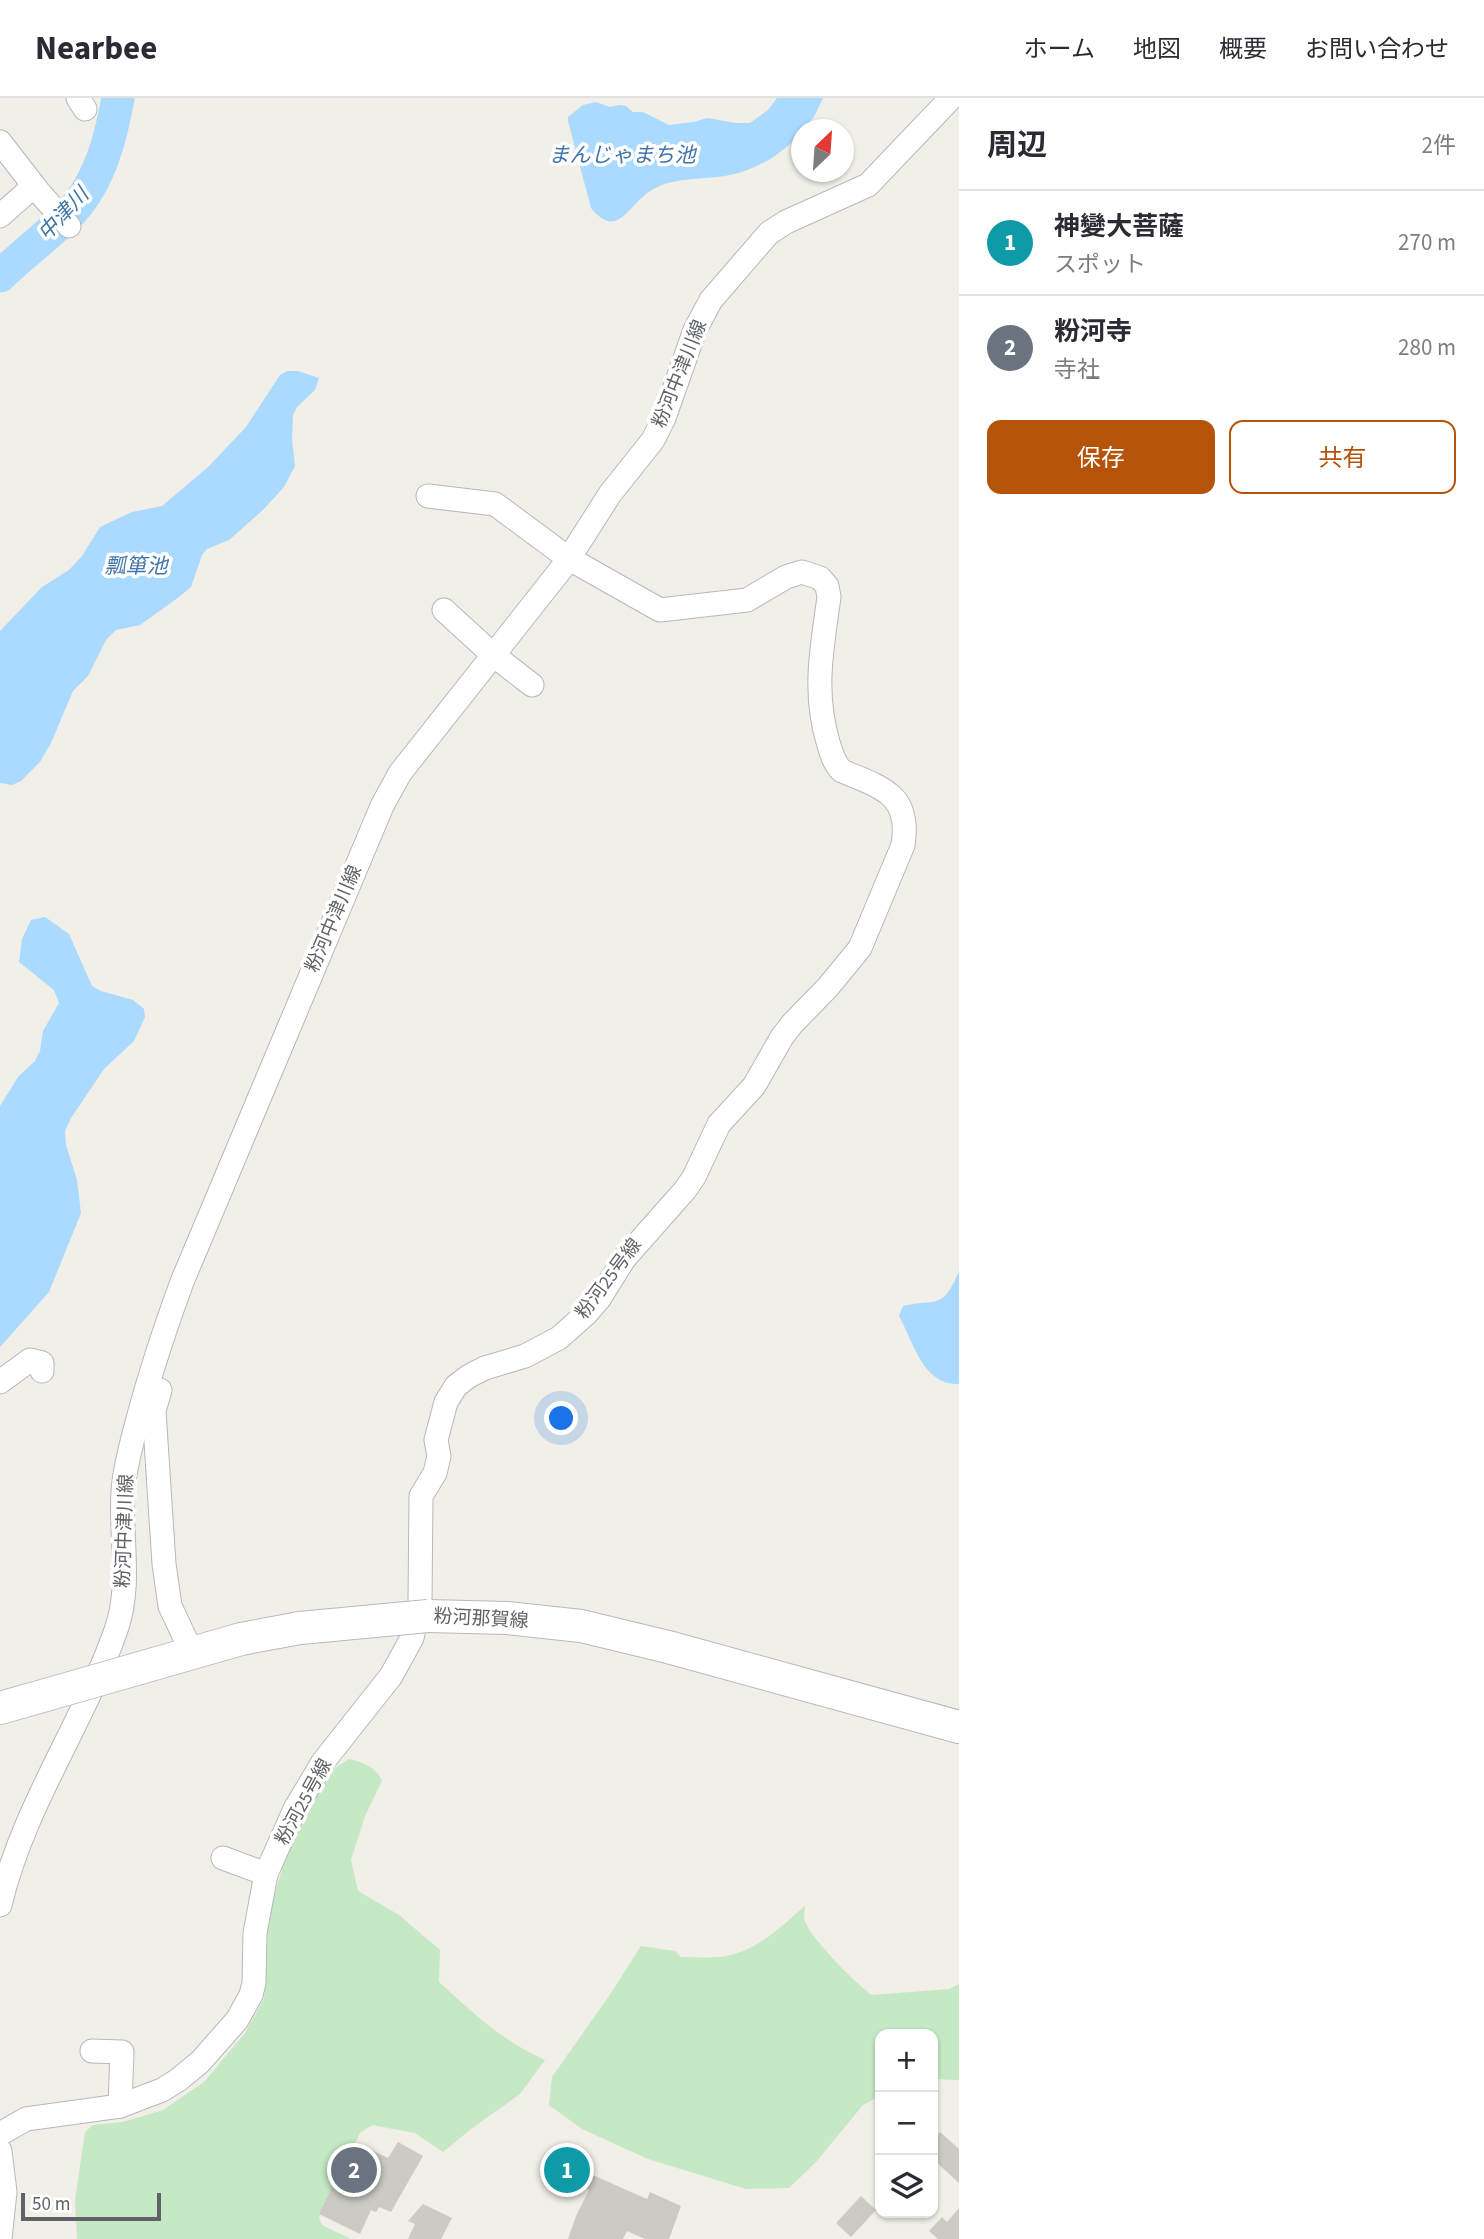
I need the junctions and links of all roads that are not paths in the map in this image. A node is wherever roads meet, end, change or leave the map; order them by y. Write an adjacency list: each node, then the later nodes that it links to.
1 (951, 98): 7 (street, 粉河中津川線)
2 (0, 142): 3 (street)
3 (36, 188): 4 (street); 5 (street)
4 (0, 216)
5 (69, 226)
6 (428, 496): 7 (street, 粉河25号線)
7 (568, 558): 9 (street, 粉河中津川線); 18 (street, 粉河25号線)
8 (444, 610): 9 (street)
9 (492, 654): 10 (street); 11 (street, 粉河中津川線)
10 (532, 685)
11 (160, 1342): 14 (street); 19 (street, 粉河中津川線)
12 (42, 1371): 13 (street)
13 (0, 1382)
14 (191, 1653): 15 (main road, 粉河那賀線, bridge); 16 (main road, 粉河那賀線, bridge)
15 (0, 1708)
16 (959, 1727)
17 (223, 1858): 18 (street)
18 (266, 1874): 21 (street, 粉河25号線)
19 (0, 1905)
20 (92, 2051): 21 (street)
21 (120, 2106): 22 (street, 粉河25号線)
22 (0, 2134)
23 (0, 2151): 24 (street)
24 (0, 2239)

